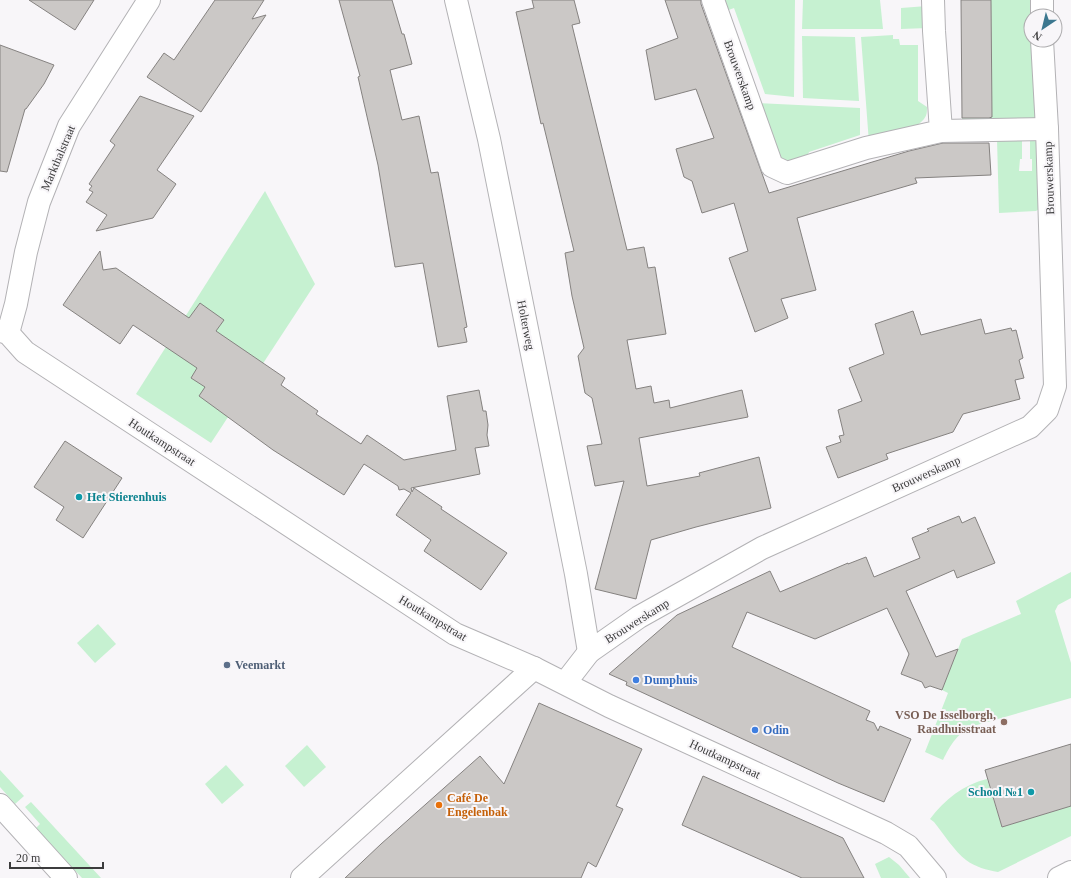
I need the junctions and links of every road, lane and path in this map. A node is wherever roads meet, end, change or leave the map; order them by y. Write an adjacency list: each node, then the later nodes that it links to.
1 (149, 0): 8 (street, Markthalstraat)
2 (456, 0): 9 (street, Holterweg)
3 (713, 0): 7 (street, Brouwerskamp)
4 (933, 0): 7 (street)
5 (1043, 48): 6 (street, Brouwerskamp)
6 (1048, 129): 7 (street, Brouwerskamp); 9 (street, Brouwerskamp)
7 (941, 131)
8 (4, 332): 10 (street, Houtkampstraat)
9 (589, 652): 11 (street, Brouwerskamp)
10 (534, 668): 11 (street, Houtkampstraat); 15 (street)
11 (565, 683): 16 (street, Houtkampstraat)
12 (0, 805): 14 (street)
13 (1071, 872): 17 (street)
14 (66, 878)
15 (302, 878)
16 (935, 878)
17 (1059, 878)

